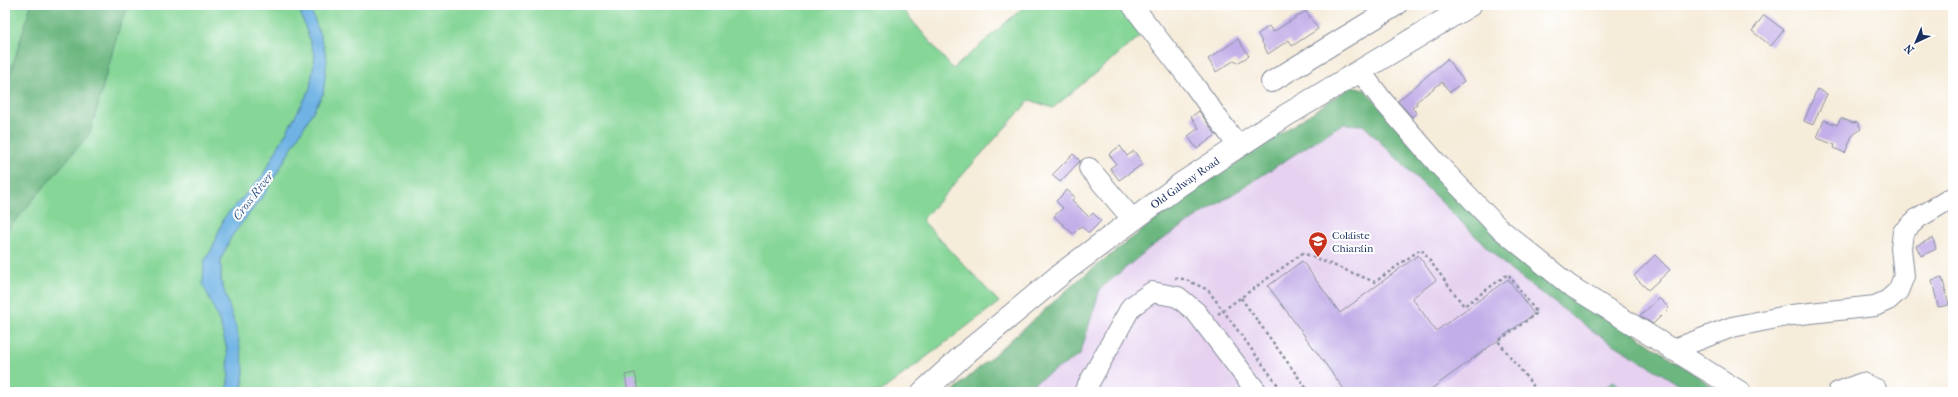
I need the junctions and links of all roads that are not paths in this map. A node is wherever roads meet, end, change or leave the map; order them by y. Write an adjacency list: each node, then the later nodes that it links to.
1 (1132, 5): 6 (street)
2 (1397, 5): 5 (street)
3 (1470, 5): 4 (main road, Old Galway Road)
4 (1360, 71): 6 (main road, Old Galway Road); 10 (street)
5 (1271, 82)
6 (1238, 146): 9 (main road, Old Galway Road)
7 (1089, 168): 9 (street)
8 (1953, 198): 10 (street)
9 (1133, 220): 11 (main road, Old Galway Road)
10 (1672, 350): 14 (street)
11 (923, 392)
12 (1084, 392): 13 (street)
13 (1257, 392)
14 (1741, 392)
15 (1838, 392): 16 (street)
16 (1877, 392)

